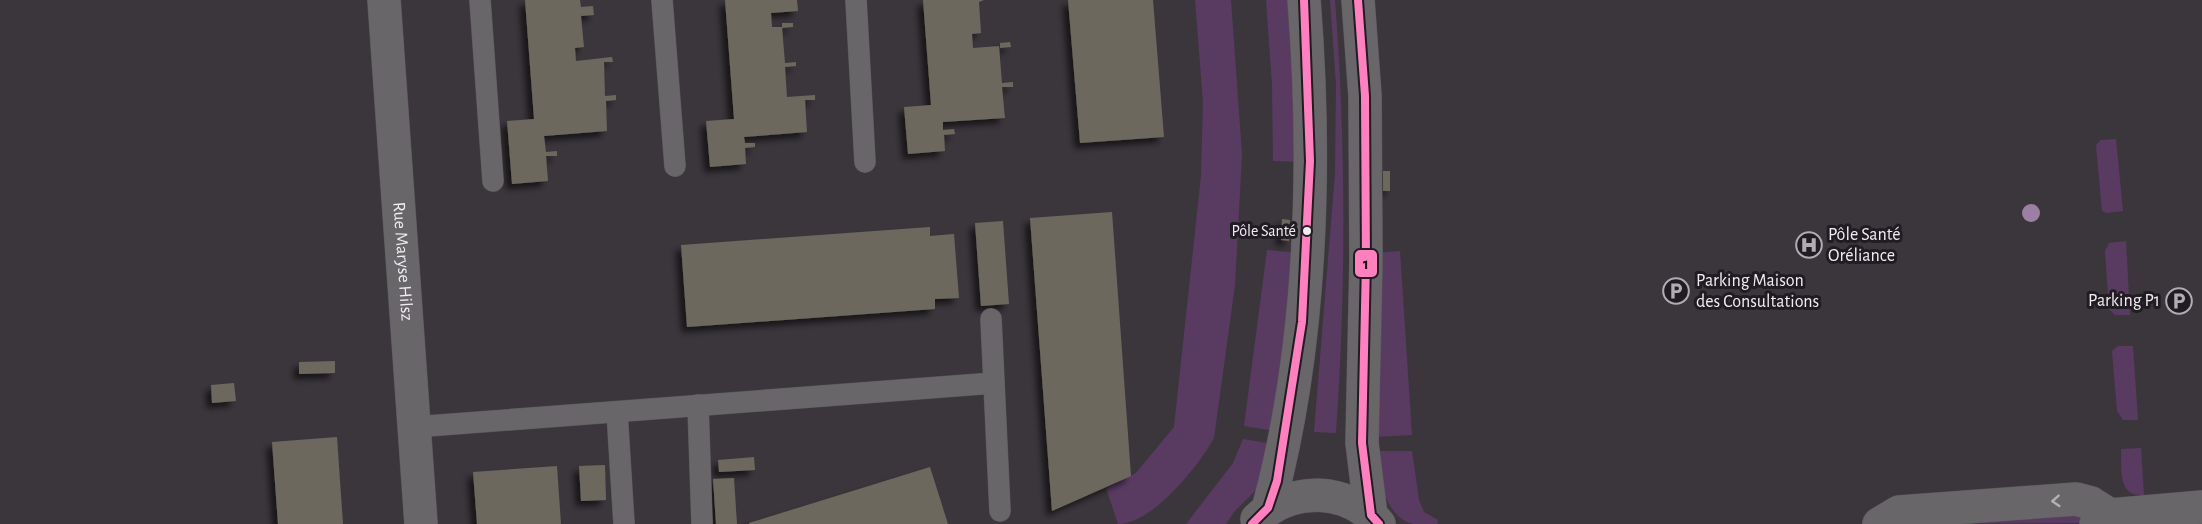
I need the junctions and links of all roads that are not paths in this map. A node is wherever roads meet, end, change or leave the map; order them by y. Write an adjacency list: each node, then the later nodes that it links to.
1 (384, 0): 14 (main road, Rue Maryse Hilsz)
2 (480, 0): 9 (lane)
3 (662, 0): 8 (lane)
4 (856, 0): 7 (lane)
5 (1304, 0): 17 (main road)
6 (1358, 0): 18 (main road)
7 (865, 162)
8 (675, 166)
9 (493, 182)
10 (991, 319): 11 (lane)
11 (994, 383): 12 (lane); 16 (lane)
12 (698, 405): 13 (lane); 22 (lane)
13 (617, 412): 14 (lane); 21 (lane)
14 (414, 427): 20 (main road, Rue Maryse Hilsz)
15 (2202, 507): 19 (main road)
16 (1000, 511)
17 (1260, 516): 18 (main road)
18 (1375, 519)
19 (2106, 521): 23 (main road, one-way to 23)
20 (421, 524)
21 (624, 524)
22 (702, 524)
23 (1879, 524)

